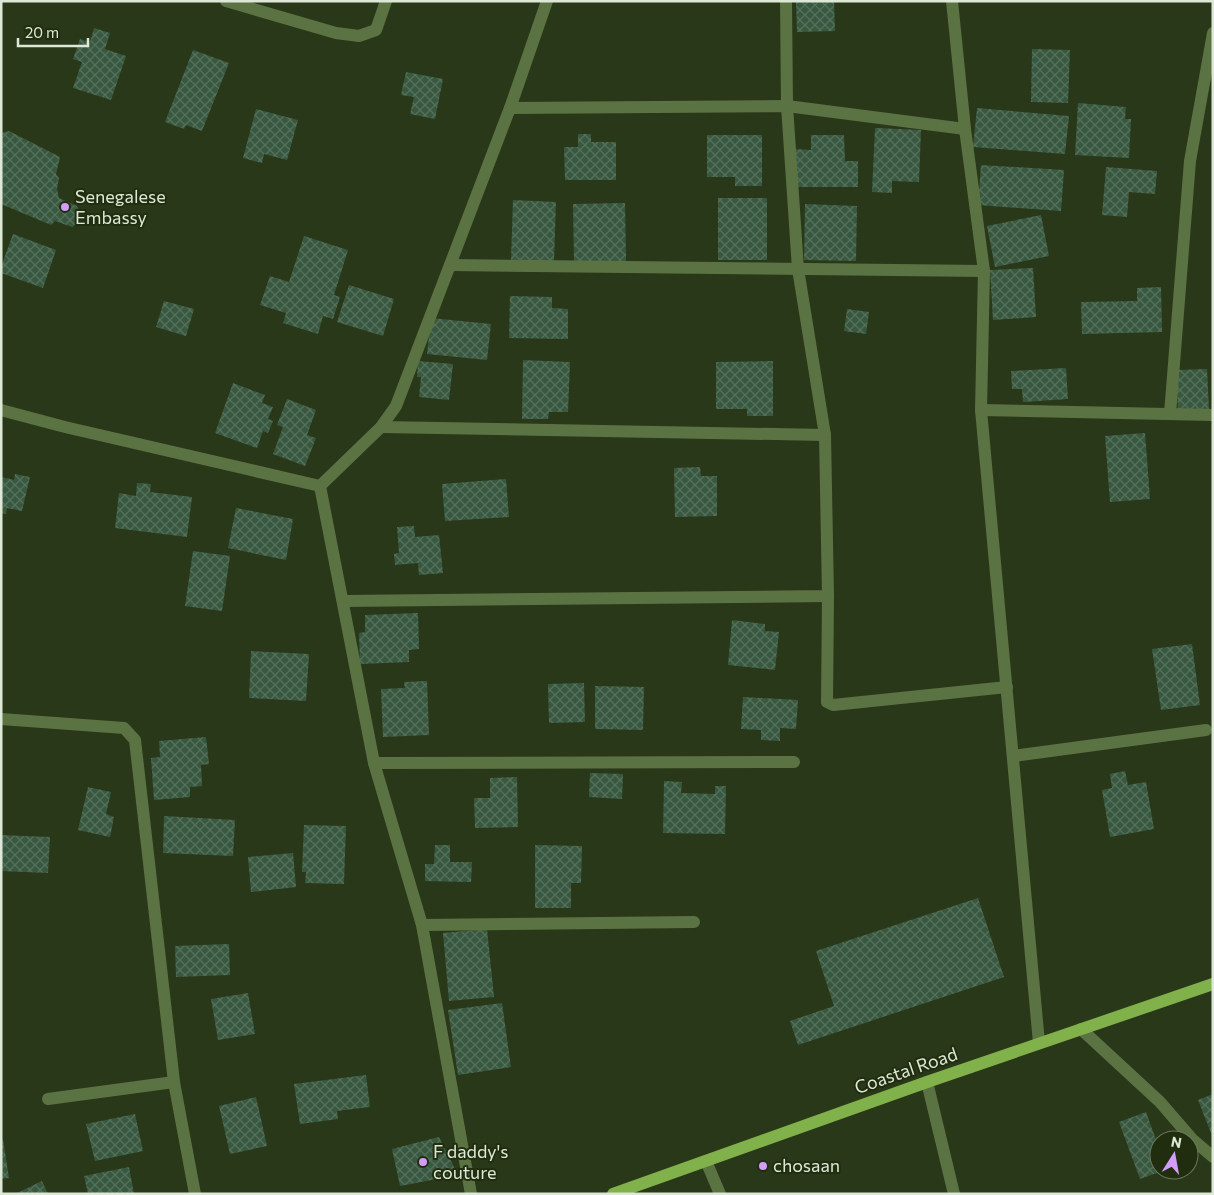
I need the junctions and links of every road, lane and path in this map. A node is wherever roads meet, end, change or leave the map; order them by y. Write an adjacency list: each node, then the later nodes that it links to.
1 (226, 1): 6 (street)
2 (386, 1): 6 (street)
3 (547, 1): 9 (street)
4 (786, 1): 8 (street)
5 (952, 1): 10 (street)
6 (265, 6)
7 (1213, 33): 16 (street)
8 (787, 106): 9 (street); 10 (street); 12 (street)
9 (510, 108): 11 (street)
10 (965, 129): 13 (street)
11 (450, 265): 12 (street); 18 (street)
12 (798, 269): 13 (street); 19 (street)
13 (984, 271): 15 (street)
14 (1, 410): 20 (street)
15 (980, 410): 16 (street); 23 (street)
16 (1170, 414): 17 (street)
17 (1213, 415)
18 (381, 427): 19 (street); 20 (street)
19 (825, 435): 21 (street)
20 (320, 486): 22 (street)
21 (828, 596): 22 (street); 23 (street)
22 (344, 601): 28 (street)
23 (1007, 687): 26 (street)
24 (1, 719): 34 (street)
25 (1206, 730): 26 (street)
26 (1013, 756): 33 (street)
27 (794, 762): 28 (street)
28 (374, 763): 30 (street)
29 (694, 922): 30 (street)
30 (422, 924): 40 (street)
31 (1213, 984): 32 (main road, Coastal Road)
32 (1081, 1029): 33 (main road, Coastal Road); 37 (street)
33 (1039, 1043): 35 (main road, Coastal Road)
34 (174, 1082): 36 (street); 39 (street)
35 (927, 1082): 38 (main road, Coastal Road); 43 (street)
36 (48, 1099)
37 (1213, 1157)
38 (706, 1161): 41 (main road, Coastal Road); 42 (street)
39 (195, 1194)
40 (472, 1194)
41 (613, 1194)
42 (720, 1194)
43 (954, 1194)

